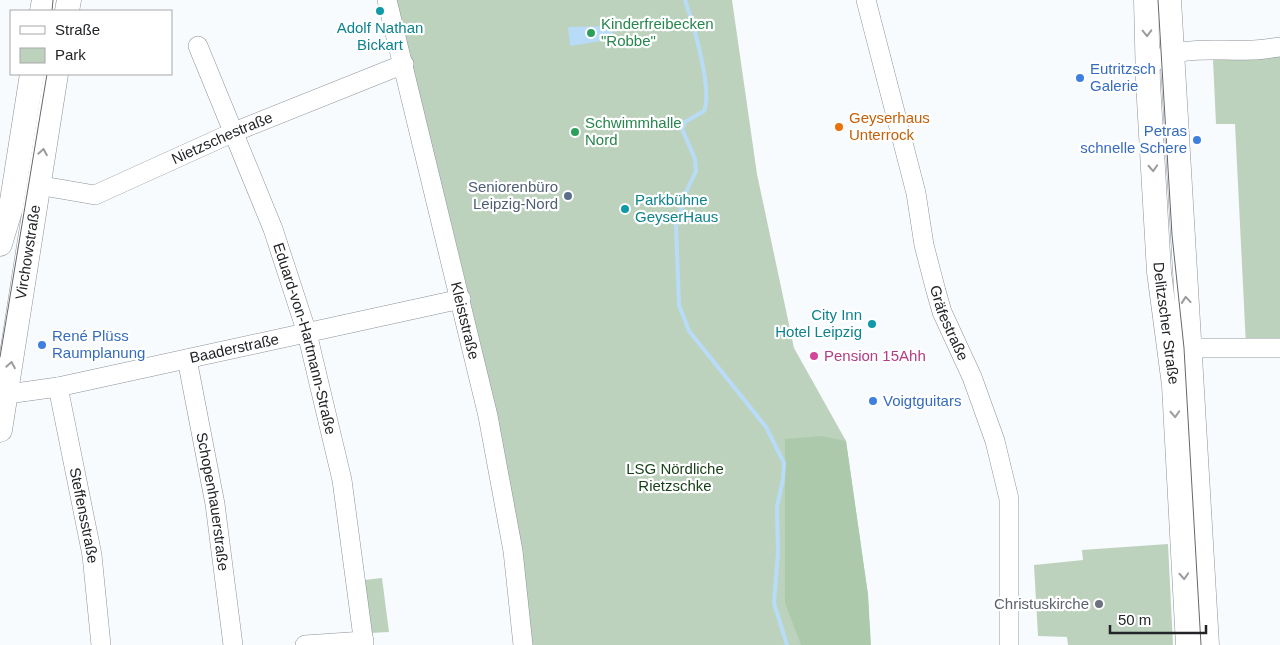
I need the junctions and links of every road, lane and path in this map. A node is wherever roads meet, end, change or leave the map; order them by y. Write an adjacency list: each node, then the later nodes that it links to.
1 (387, 0): 8 (street, Kleiststraße)
2 (866, 0): 28 (street, Gräfestraße)
3 (1146, 0): 9 (main road, Delitzscher Straße, one-way to 9)
4 (1169, 0): 7 (main road, Delitzscher Straße)
5 (198, 46): 12 (street, Eduard-von-Hartmann-Straße)
6 (1280, 47): 7 (street)
7 (1172, 54): 9 (street); 17 (main road, Delitzscher Straße, one-way to 7)
8 (404, 64): 12 (street, Nietzschestraße); 15 (street, Kleiststraße)
9 (1147, 66): 17 (main road, Delitzscher Straße, one-way to 17)
10 (32, 75): 14 (main road, Virchowstraße)
11 (56, 75): 13 (main road, Virchowstraße, one-way to 11)
12 (234, 132): 13 (street, Nietzschestraße); 16 (street, Eduard-von-Hartmann-Straße)
13 (37, 185): 21 (main road, Virchowstraße, one-way to 13)
14 (0, 244)
15 (461, 300): 16 (street, Baaderstraße); 27 (street, Kleiststraße)
16 (307, 333): 19 (street, Baaderstraße); 23 (street, Eduard-von-Hartmann-Straße)
17 (1179, 348): 18 (street); 29 (main road, Delitzscher Straße, one-way to 29); 30 (main road, Delitzscher Straße)
18 (1280, 348)
19 (187, 359): 20 (street, Baaderstraße); 25 (street, Schopenhauerstraße)
20 (58, 387): 21 (street, Baaderstraße); 24 (street, Steffensstraße)
21 (3, 395): 22 (main road, Virchowstraße)
22 (0, 430)
23 (364, 643): 26 (street)
24 (101, 645)
25 (233, 645)
26 (305, 645)
27 (523, 645)
28 (1009, 645)
29 (1188, 645)
30 (1207, 645)

